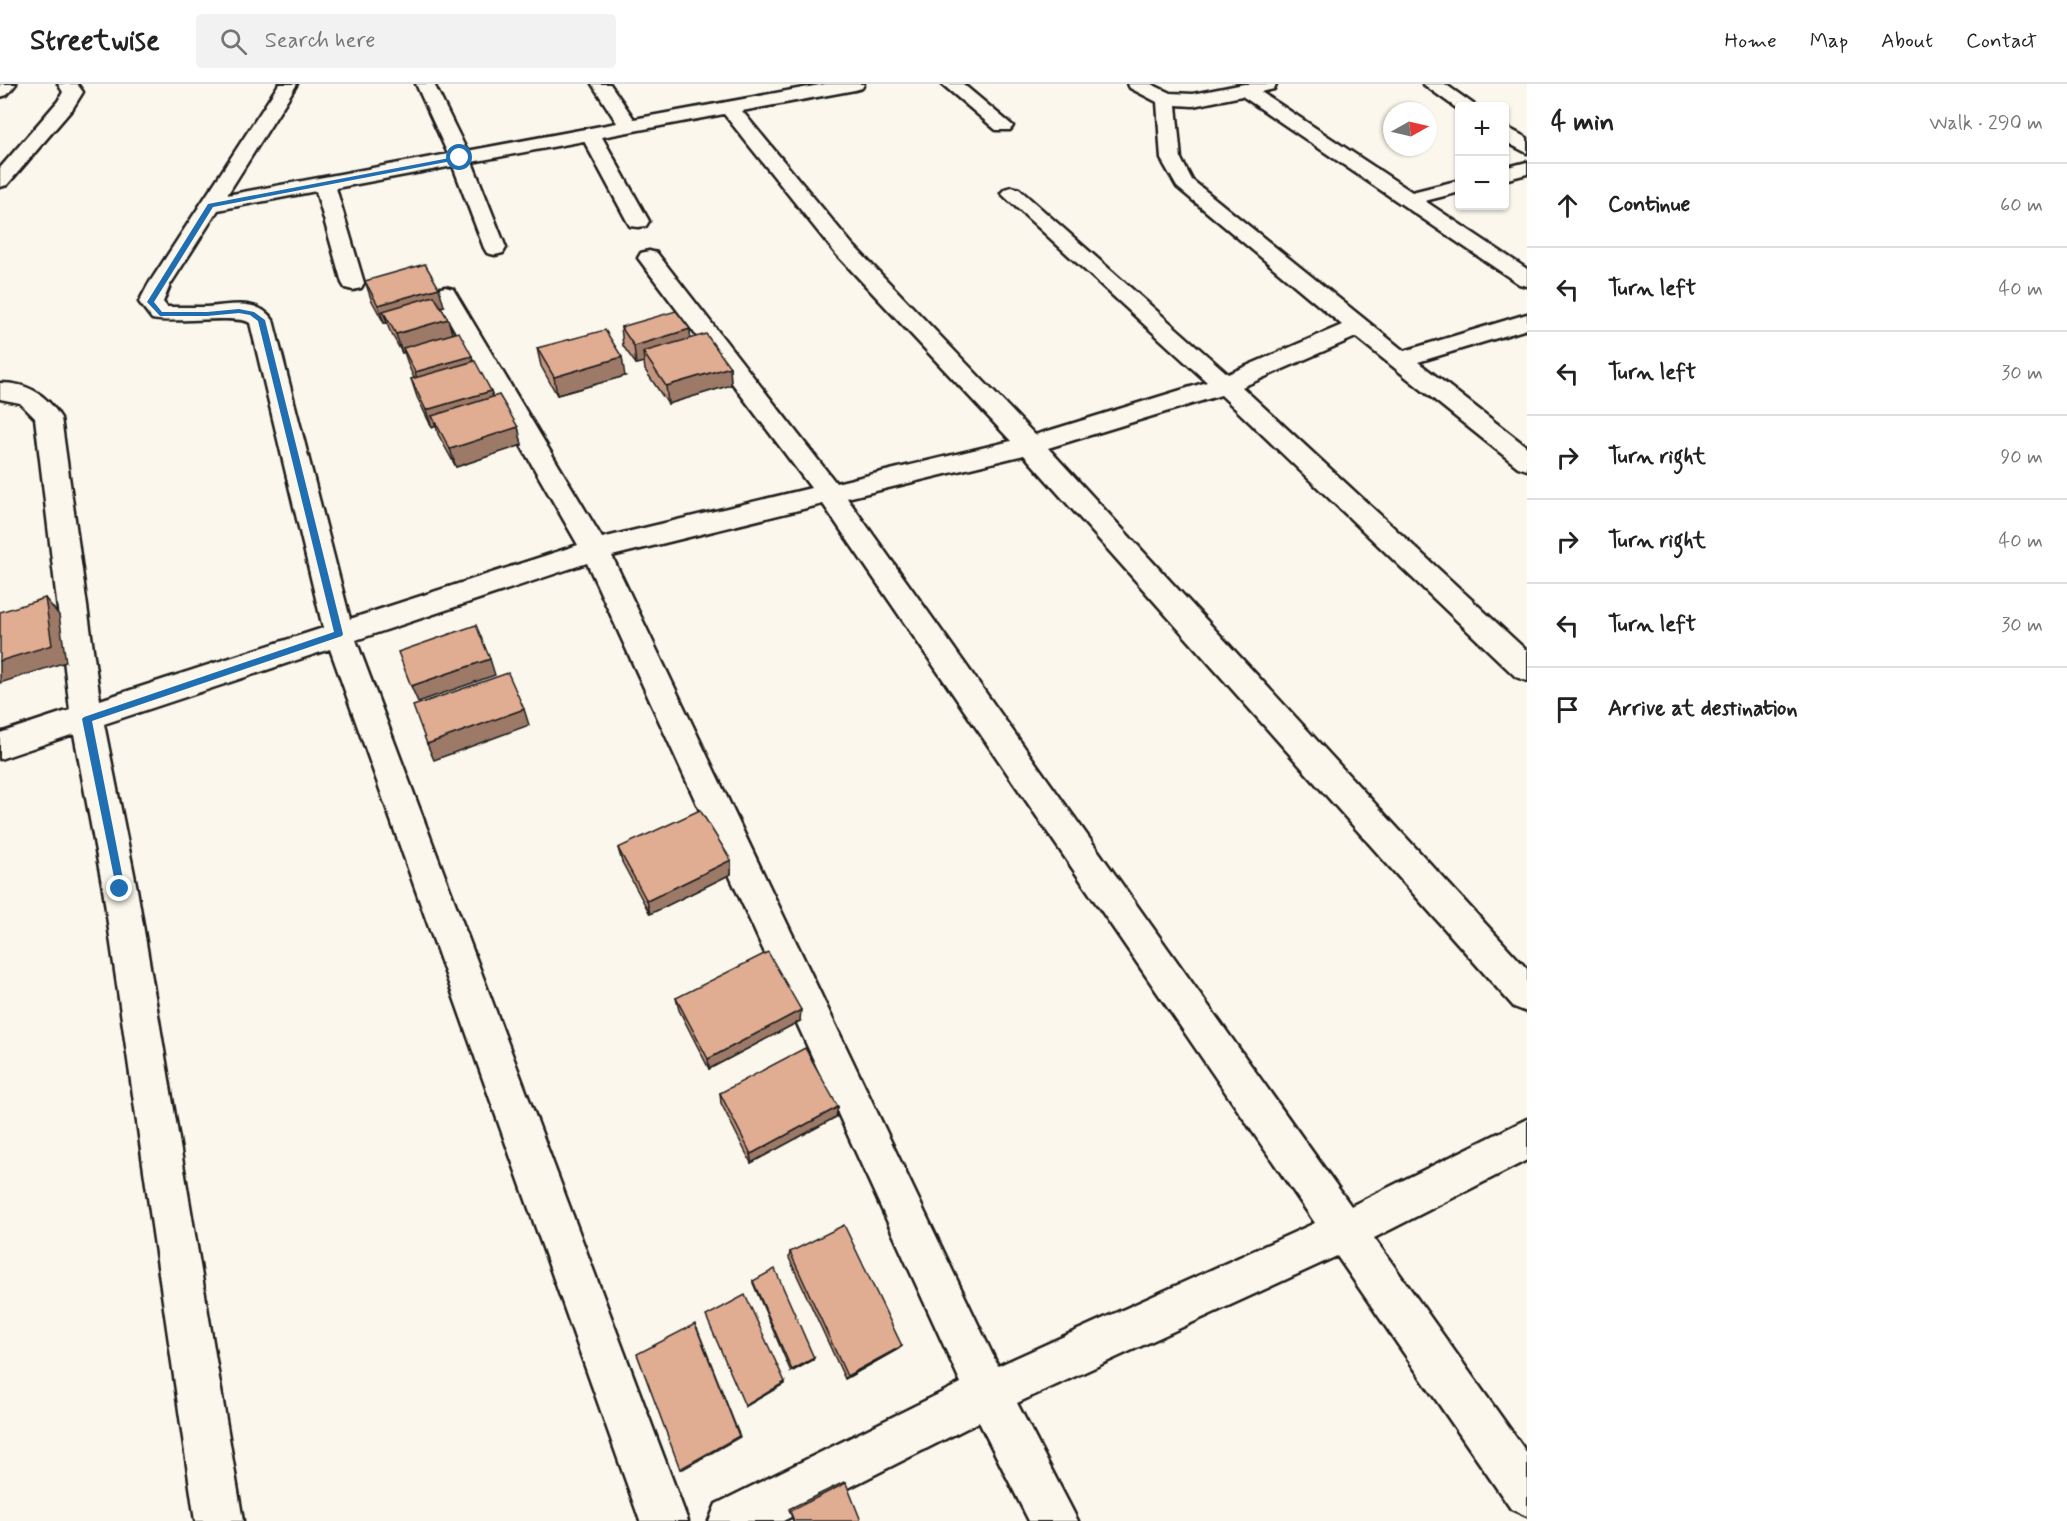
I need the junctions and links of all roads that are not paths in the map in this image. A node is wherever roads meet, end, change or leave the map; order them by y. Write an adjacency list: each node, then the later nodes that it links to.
1 (7, 84): 11 (street)
2 (67, 84): 25 (street)
3 (288, 84): 30 (street)
4 (424, 84): 22 (street)
5 (602, 84): 17 (street)
6 (855, 84): 12 (street)
7 (951, 84): 18 (street)
8 (1137, 84): 14 (street)
9 (1270, 84): 13 (street)
10 (1432, 84): 15 (street)
11 (0, 91)
12 (771, 91): 16 (street)
13 (1247, 91): 14 (street); 29 (street)
14 (1166, 99): 38 (street)
15 (1460, 102)
16 (729, 108): 17 (street); 42 (street)
17 (629, 126): 19 (street)
18 (1003, 126)
19 (590, 134): 22 (street); 31 (street)
20 (1509, 135): 21 (street)
21 (1527, 147)
22 (460, 158): 26 (street); 32 (street)
23 (1527, 168): 24 (street)
24 (1509, 173)
25 (0, 181)
26 (324, 184): 30 (street); 35 (street)
27 (1455, 187): 29 (street)
28 (1012, 193): 40 (street)
29 (1409, 199): 34 (street)
30 (210, 205): 46 (street)
31 (638, 221)
32 (495, 248)
33 (649, 258): 44 (street)
34 (1527, 279)
35 (352, 283)
36 (445, 294): 45 (street)
37 (1527, 321): 39 (street)
38 (1358, 327): 39 (street); 40 (street)
39 (1400, 360): 43 (street)
40 (1225, 386): 42 (street); 47 (street)
41 (0, 391): 48 (street)
42 (1030, 445): 44 (street); 50 (street)
43 (1527, 461)
44 (829, 493): 45 (street); 52 (street)
45 (595, 550): 46 (street); 53 (street)
46 (339, 634): 48 (street); 56 (street)
47 (1527, 669)
48 (87, 719): 49 (street); 55 (street)
49 (0, 746)
50 (1527, 995)
51 (1527, 1139): 52 (street)
52 (1345, 1232): 53 (street); 54 (street)
53 (988, 1393): 57 (street); 58 (street)
54 (1527, 1493)
55 (219, 1521)
56 (664, 1521)
57 (733, 1521)
58 (1054, 1521)

